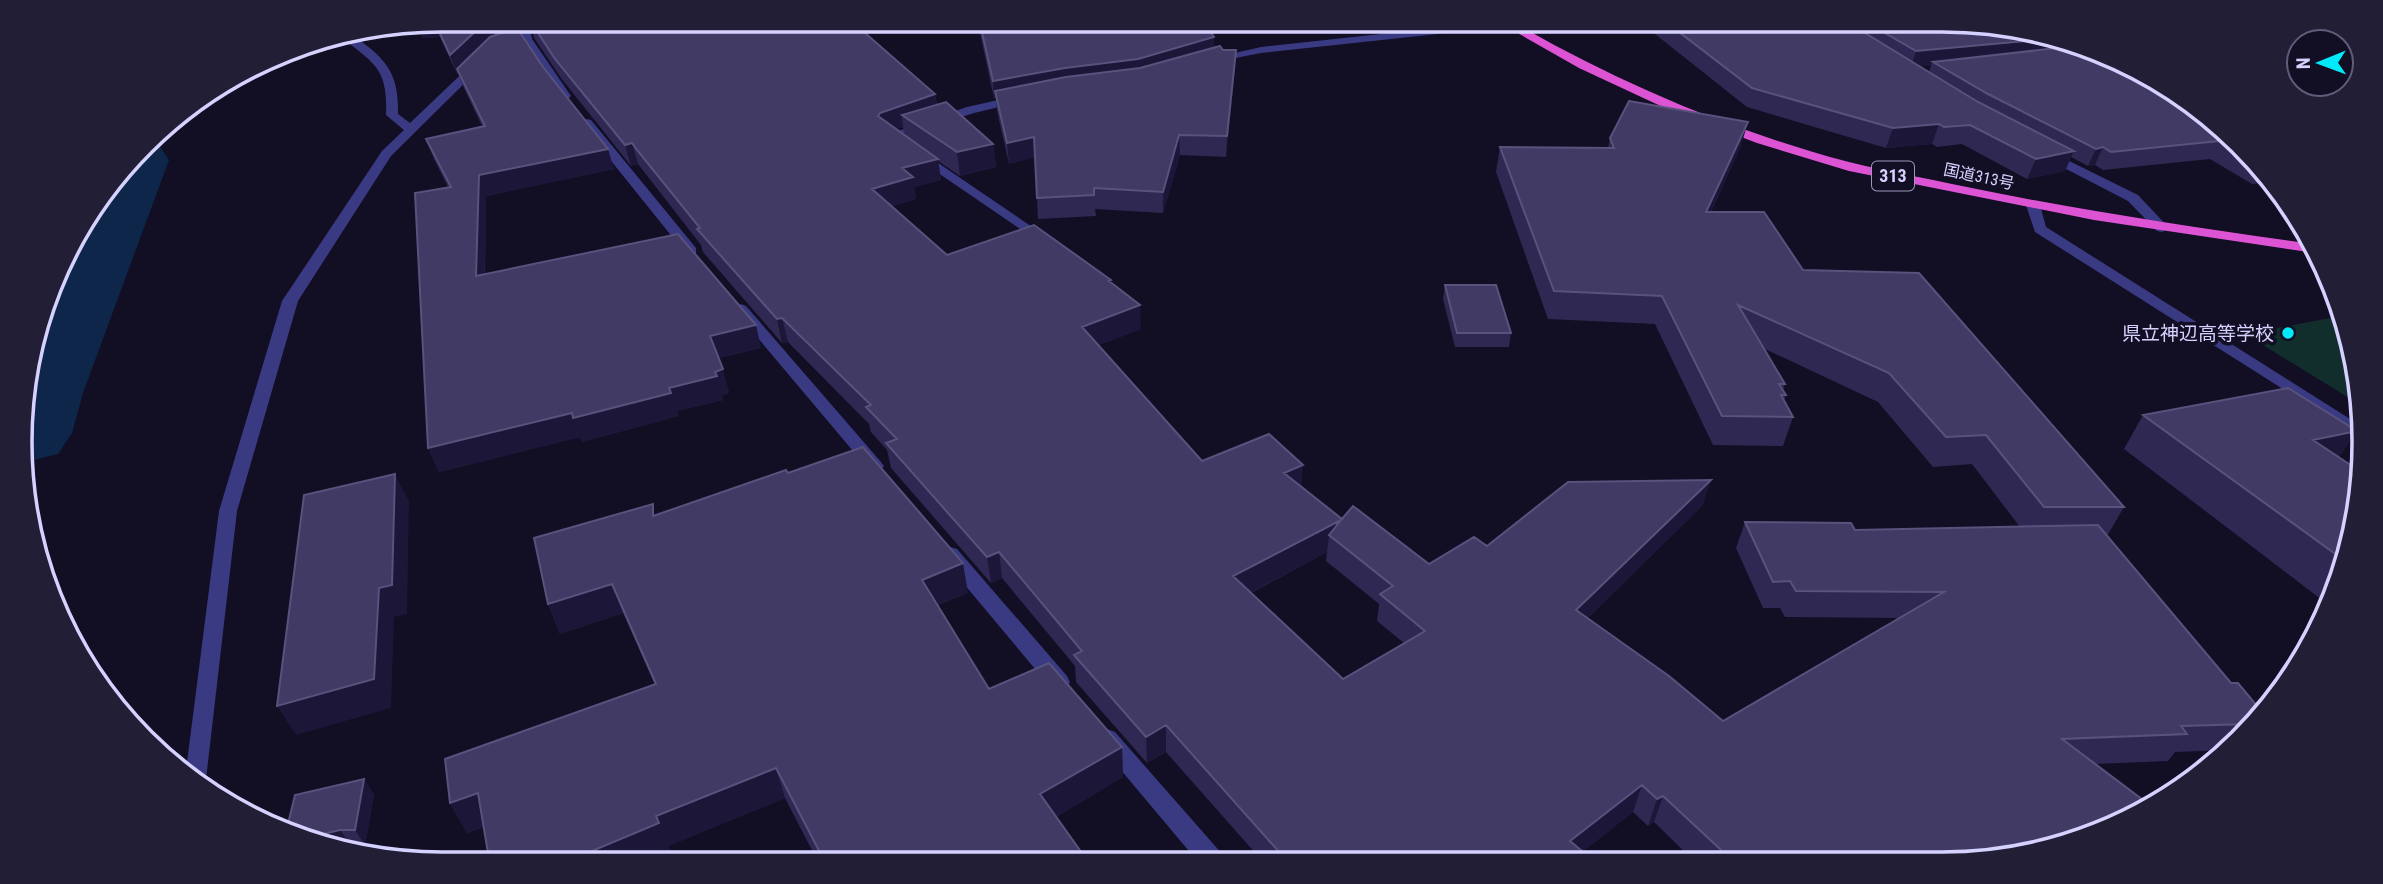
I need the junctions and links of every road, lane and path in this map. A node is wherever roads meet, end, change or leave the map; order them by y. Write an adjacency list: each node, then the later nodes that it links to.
1 (522, 31): 14 (street)
2 (1425, 31): 6 (street)
3 (1519, 31): 10 (highway, 国道313号 / 313)
4 (353, 41): 8 (street)
5 (491, 51): 8 (street)
6 (1205, 62)
7 (1027, 98): 12 (street)
8 (410, 128): 21 (street)
9 (2036, 148): 11 (street)
10 (2033, 205): 11 (highway, 国道313号 / 313); 16 (street)
11 (2162, 228): 13 (highway, 国道313号 / 313)
12 (1049, 245)
13 (2302, 248)
14 (705, 267)
15 (732, 299): 17 (street)
16 (2351, 427)
17 (887, 480)
18 (941, 544): 19 (street)
19 (1069, 693)
20 (1096, 724): 22 (street)
21 (197, 772)
22 (1206, 853)

